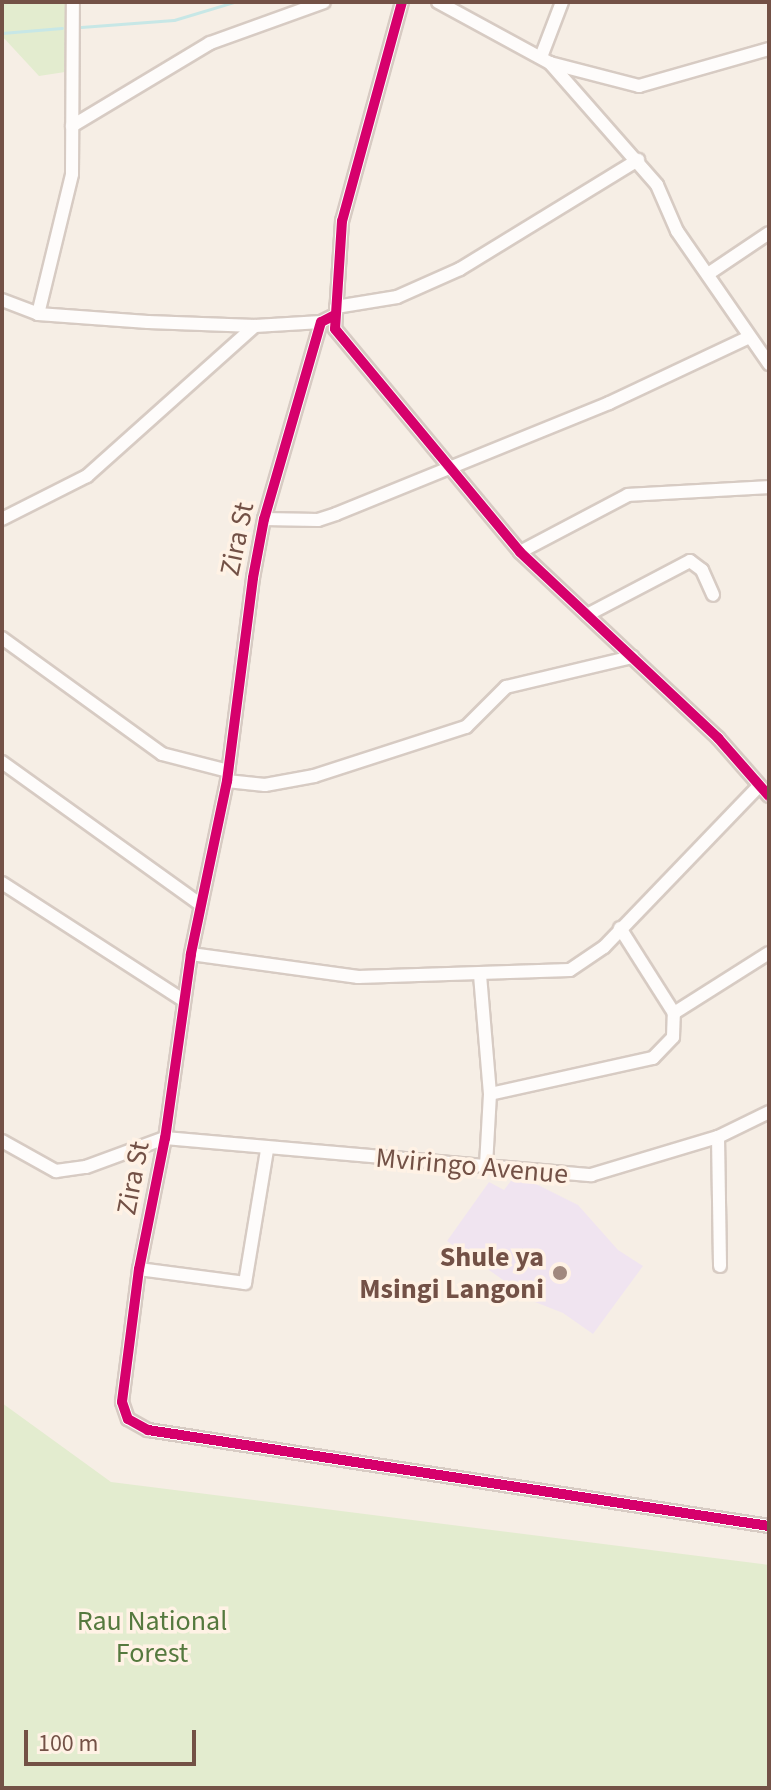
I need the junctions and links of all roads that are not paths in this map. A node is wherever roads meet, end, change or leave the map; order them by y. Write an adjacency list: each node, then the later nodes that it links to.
1 (73, 2): 8 (street)
2 (324, 2): 8 (street)
3 (402, 2): 14 (street, Zira St)
4 (438, 2): 7 (street)
5 (562, 2): 7 (street)
6 (769, 49): 7 (street)
7 (546, 60): 9 (street)
8 (72, 126): 13 (street)
9 (638, 160): 11 (street); 14 (street)
10 (769, 233): 11 (street)
11 (708, 274): 16 (street)
12 (2, 300): 13 (street)
13 (38, 314): 15 (street)
14 (330, 315): 15 (street); 18 (street); 21 (street, Zira St)
15 (255, 326): 20 (street)
16 (749, 337): 17 (street); 18 (street)
17 (769, 364)
18 (449, 466): 21 (street); 22 (street)
19 (769, 487): 22 (street)
20 (2, 519)
21 (264, 519): 28 (street, Zira St)
22 (520, 552): 24 (street)
23 (713, 595): 24 (street)
24 (587, 615): 26 (street)
25 (2, 638): 28 (street)
26 (632, 657): 28 (street); 29 (street)
27 (2, 762): 31 (street)
28 (227, 776): 31 (street, Zira St)
29 (764, 791): 32 (street)
30 (2, 883): 36 (street)
31 (201, 905): 34 (street, Zira St)
32 (620, 928): 35 (street); 37 (street)
33 (769, 953): 37 (street)
34 (191, 954): 35 (street); 36 (street, Zira St)
35 (480, 975): 38 (street)
36 (183, 1000): 41 (street, Zira St)
37 (674, 1013): 38 (street)
38 (490, 1094): 44 (street)
39 (769, 1112): 40 (street, Mviringo Avenue)
40 (718, 1137): 44 (street, Mviringo Avenue); 45 (street)
41 (165, 1138): 42 (street); 43 (street, Mviringo Avenue); 46 (street, Zira St)
42 (2, 1141)
43 (267, 1150): 44 (street, Mviringo Avenue); 46 (street)
44 (486, 1166)
45 (720, 1266)
46 (139, 1269): 47 (street, Zira St)
47 (769, 1526)

